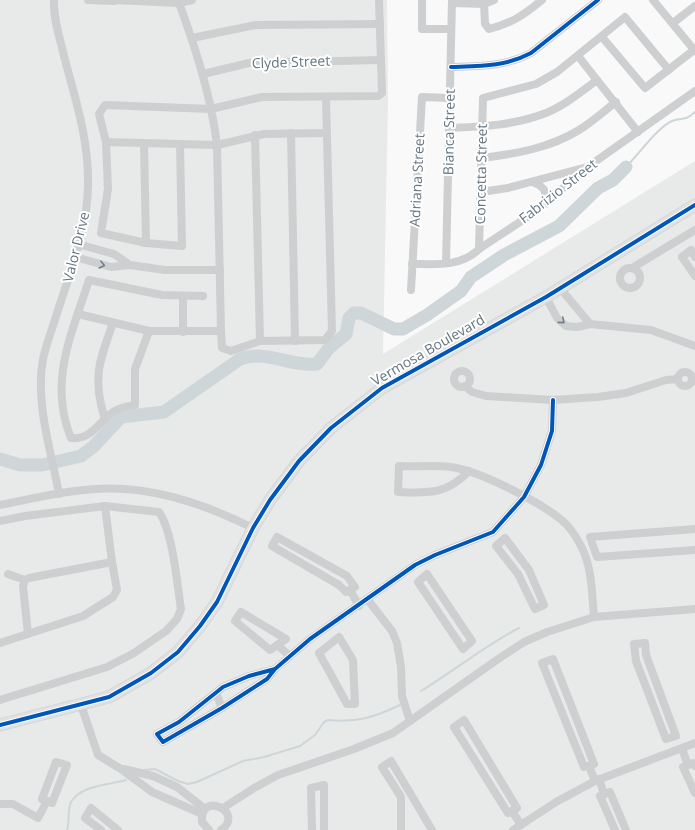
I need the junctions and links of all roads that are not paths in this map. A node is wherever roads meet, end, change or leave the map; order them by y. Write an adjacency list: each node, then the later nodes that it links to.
1 (54, 0): 51 (street, Valor Drive)
2 (88, 0): 3 (street)
3 (114, 0): 11 (street)
4 (192, 0): 11 (street)
5 (379, 0): 16 (street)
6 (422, 0): 17 (street)
7 (494, 0): 13 (street)
8 (542, 0): 13 (street)
9 (598, 0): 23 (street)
10 (653, 0): 15 (street)
11 (179, 1): 19 (street)
12 (452, 2): 13 (street); 17 (street, Bianca Street)
13 (484, 4)
14 (695, 6): 15 (street)
15 (673, 23): 20 (street)
16 (380, 24): 19 (street); 22 (street)
17 (451, 29): 23 (street, Bianca Street)
18 (602, 37): 21 (street); 24 (street); 24 (street)
19 (192, 38): 25 (street)
20 (695, 50): 24 (street)
21 (578, 56): 26 (street); 32 (street, Concetta Street)
22 (381, 60): 25 (street, Clyde Street); 28 (street)
23 (451, 67): 29 (street, Bianca Street)
24 (669, 70)
25 (203, 74): 31 (street)
26 (597, 80): 30 (street); 32 (street)
27 (695, 91): 34 (street, Fabrizio Street)
28 (326, 98): 31 (street); 36 (street)
29 (450, 98): 33 (street, Bianca Street); 56 (street, Adriana Street)
30 (616, 102): 34 (street); 42 (street)
31 (211, 109): 38 (street); 41 (street)
32 (482, 127): 33 (street); 42 (street, Concetta Street)
33 (449, 128): 57 (street, Bianca Street)
34 (638, 132): 43 (street, Fabrizio Street)
35 (291, 133): 36 (street); 37 (street); 73 (street)
36 (327, 133): 73 (street)
37 (255, 135): 41 (street); 74 (street)
38 (106, 142): 39 (street); 50 (street)
39 (144, 142): 40 (street); 50 (street)
40 (180, 144): 41 (street); 50 (street)
41 (217, 145): 60 (street)
42 (482, 158): 45 (street, Concetta Street)
43 (589, 166): 44 (street); 46 (street, Fabrizio Street)
44 (532, 182): 45 (street); 46 (street)
45 (481, 192): 52 (street, Concetta Street)
46 (545, 204): 52 (street, Fabrizio Street)
47 (695, 205): 62 (main road, Vermosa Boulevard)
48 (695, 230): 49 (street)
49 (678, 241): 53 (street); 59 (street)
50 (146, 243)
51 (78, 244): 55 (street, Valor Drive); 58 (street)
52 (479, 249): 57 (street, Fabrizio Street)
53 (686, 254): 54 (street); 61 (street)
54 (695, 256)
55 (74, 257): 58 (street, one-way to 58); 81 (street, Valor Drive)
56 (412, 264): 57 (street, Fabrizio Street); 63 (street, Adriana Street)
57 (446, 264)
58 (130, 265): 60 (street)
59 (632, 268)
60 (220, 270): 71 (street)
61 (695, 276)
62 (560, 288): 66 (main road, Vermosa Boulevard); 69 (street)
63 (411, 290)
64 (183, 296): 65 (street); 67 (street); 72 (street)
65 (203, 296)
66 (546, 297): 69 (street, one-way to 69); 86 (main road, Vermosa Boulevard)
67 (78, 314): 68 (street); 79 (street)
68 (113, 323): 70 (street); 79 (street)
69 (590, 324): 75 (street)
70 (149, 331): 72 (street); 79 (street)
71 (221, 331): 72 (street); 74 (street)
72 (183, 332)
73 (295, 340): 74 (street)
74 (260, 341)
75 (695, 346)
76 (678, 379): 78 (street)
77 (465, 386): 78 (street)
78 (553, 400): 82 (street)
79 (105, 419)
80 (469, 471): 80 (street); 82 (street)
81 (59, 494): 83 (street); 86 (street)
82 (524, 497): 88 (street); 91 (street)
83 (0, 505)
84 (105, 506): 85 (street); 93 (street); 111 (street)
85 (0, 521)
86 (253, 528): 112 (main road, Vermosa Boulevard)
87 (695, 529): 90 (street)
88 (493, 532): 89 (street); 94 (street)
89 (500, 541): 89 (street)
90 (593, 548): 91 (street); 92 (street)
91 (583, 549): 102 (street)
92 (695, 550)
93 (112, 562): 97 (street); 103 (street)
94 (415, 566): 96 (street); 99 (street)
95 (8, 574): 97 (street)
96 (422, 578): 96 (street)
97 (25, 580): 103 (street)
98 (350, 590): 98 (street); 100 (street)
99 (368, 600): 100 (street); 114 (street)
100 (359, 606): 104 (street)
101 (695, 609): 102 (street)
102 (594, 617): 114 (street)
103 (28, 634): 105 (street)
104 (318, 634): 107 (street); 108 (street)
105 (0, 643)
106 (277, 645): 106 (street); 108 (street)
107 (328, 646): 107 (street)
108 (290, 656): 109 (street)
109 (275, 669): 110 (street); 113 (street)
110 (216, 693): 113 (street); 113 (street)
111 (0, 700)
112 (81, 706): 115 (main road, Vermosa Boulevard); 121 (street)
113 (222, 708)
114 (410, 721): 127 (street)
115 (0, 725)
116 (672, 737): 116 (street); 118 (street)
117 (695, 743): 118 (street)
118 (679, 750): 120 (street); 122 (street)
119 (589, 766): 119 (street); 122 (street)
120 (692, 766): 123 (street)
121 (121, 769): 128 (street); 128 (street)
122 (597, 780): 124 (street); 130 (street)
123 (695, 793)
124 (604, 794): 139 (street); 140 (street)
125 (47, 801): 125 (street); 126 (street)
126 (0, 804)
127 (223, 808): 128 (street); 131 (street)
128 (204, 811): 134 (street)
129 (512, 811): 129 (street); 130 (street)
130 (517, 828)
131 (226, 829)
132 (101, 830): 133 (street)
133 (118, 830)
134 (209, 830)
135 (312, 830): 136 (street)
136 (324, 830)
137 (401, 830): 138 (street)
138 (432, 830)
139 (615, 830)
140 (626, 830)

